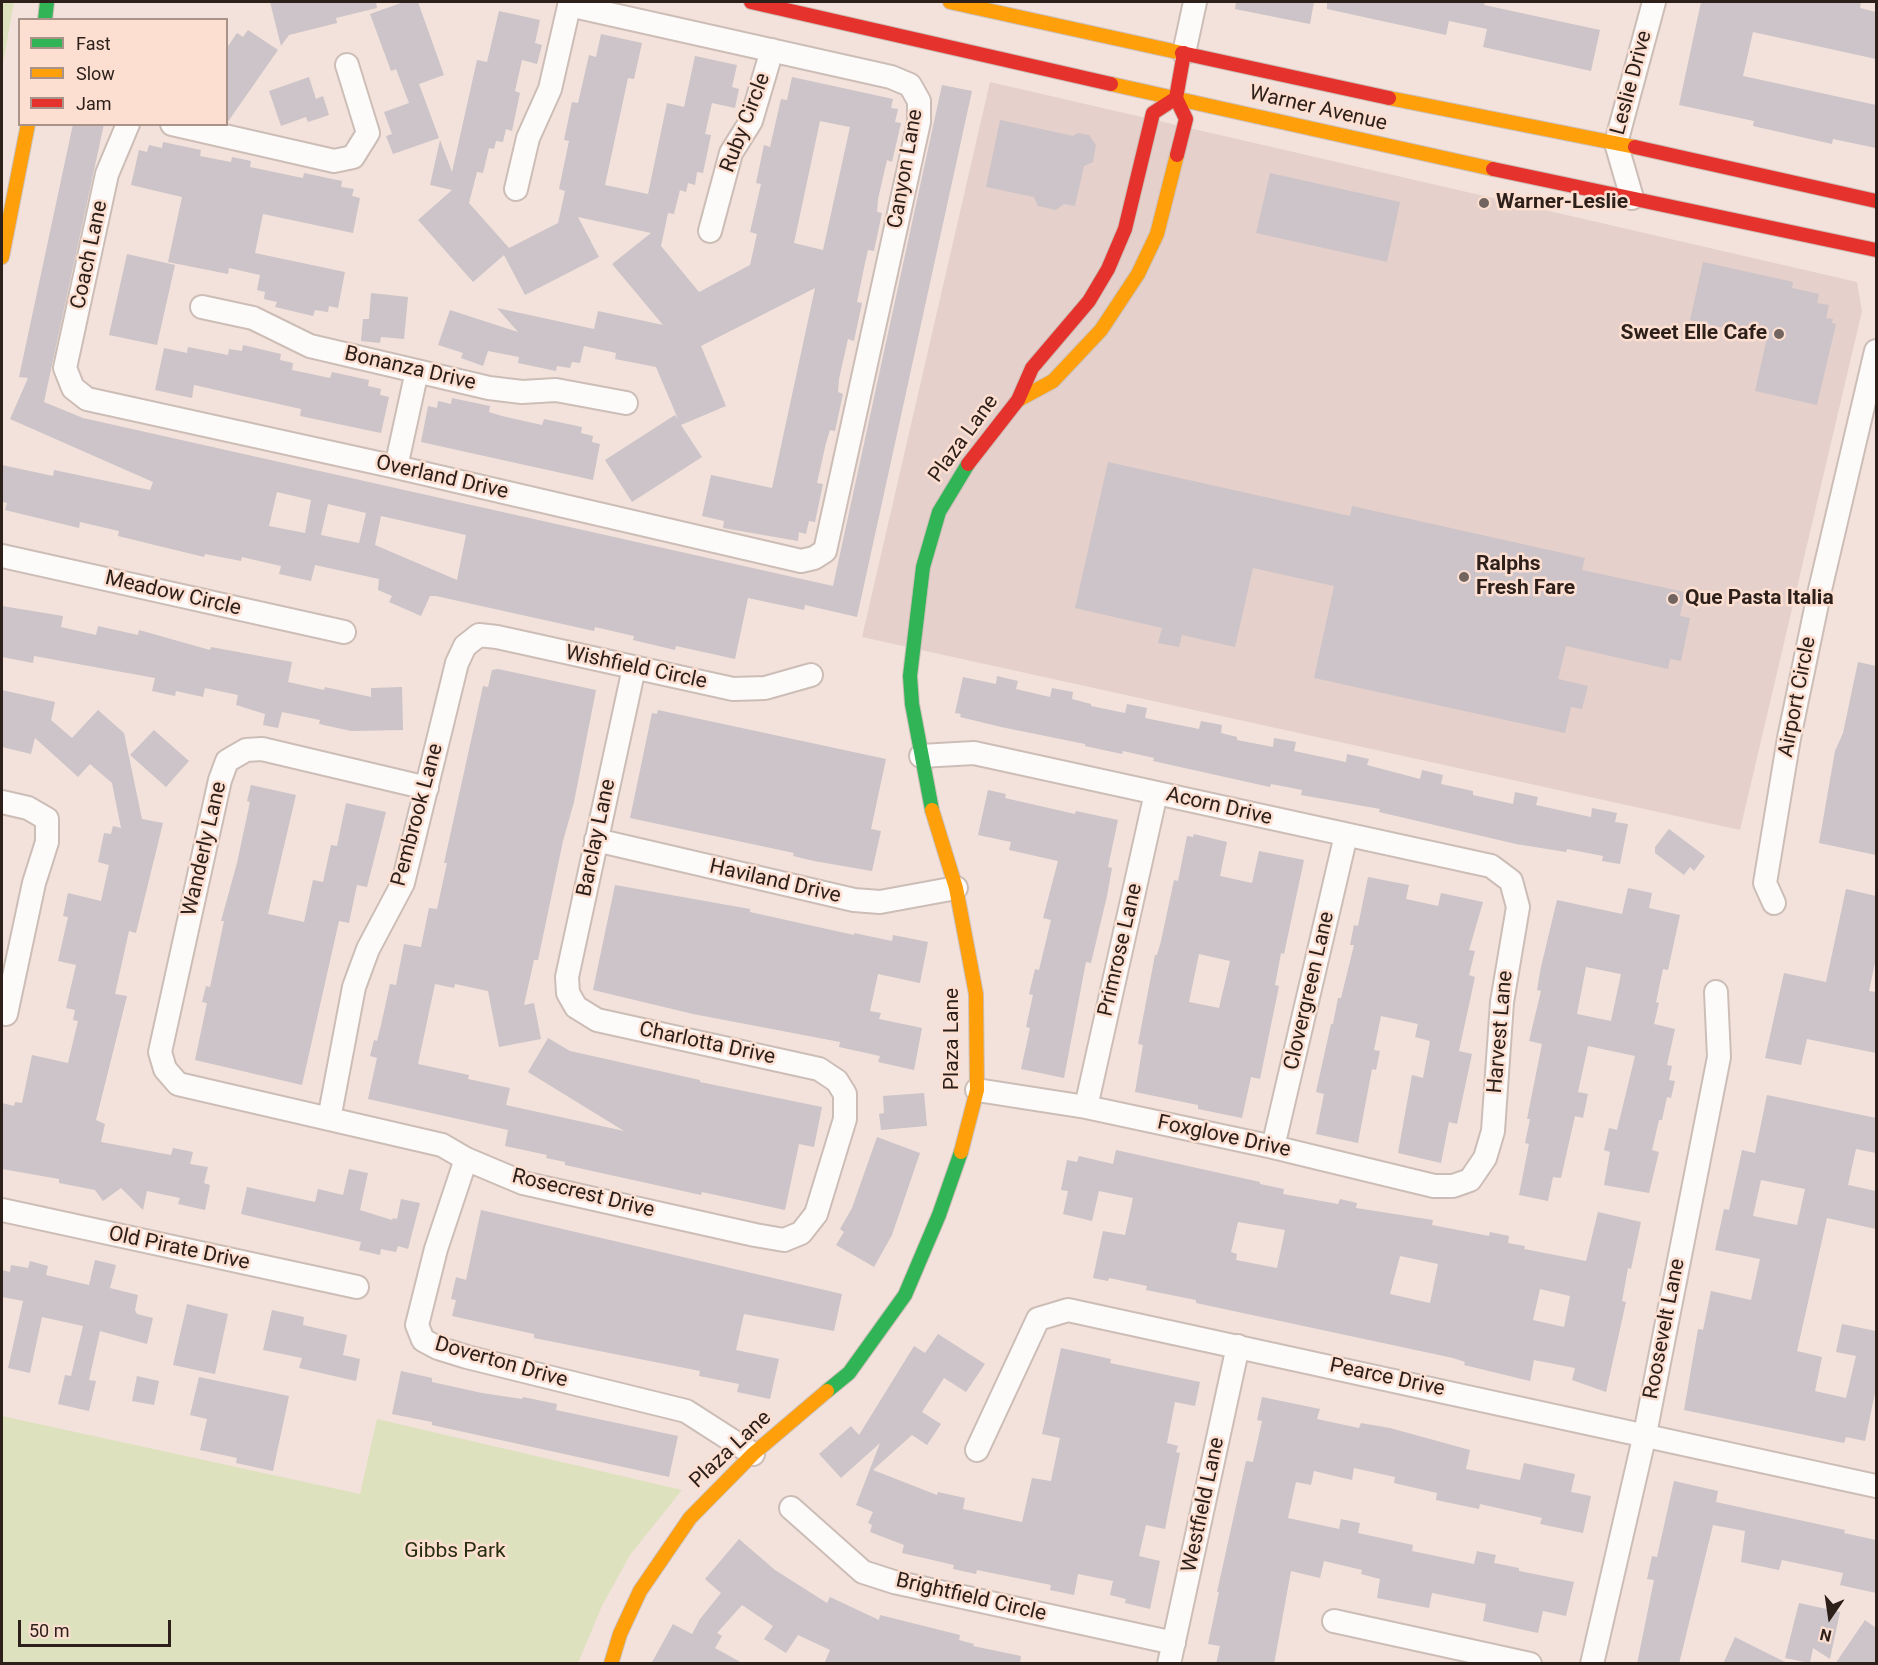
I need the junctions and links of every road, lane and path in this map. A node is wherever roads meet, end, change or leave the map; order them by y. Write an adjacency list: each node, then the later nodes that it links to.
1 (47, 2): 7 (street)
2 (751, 2): 11 (street, Warner Avenue)
3 (950, 2): 9 (street, Warner Avenue)
4 (1195, 2): 9 (street)
5 (1654, 2): 15 (street, Leslie Drive)
6 (569, 3): 8 (street, Canyon Lane); 16 (street)
7 (45, 18)
8 (772, 50): 19 (street, Ruby Circle); 30 (street, Canyon Lane)
9 (1184, 53): 11 (street, Plaza Lane); 15 (street, Warner Avenue)
10 (347, 65): 14 (street)
11 (1176, 98): 17 (street, Warner Avenue); 26 (street, Plaza Lane); 26 (street, Plaza Lane)
12 (28, 126): 21 (street)
13 (127, 126): 25 (street, Coach Lane)
14 (181, 126)
15 (1616, 143): 17 (street, Leslie Drive); 18 (street, Warner Avenue)
16 (516, 189)
17 (1632, 198): 20 (street, Warner Avenue)
18 (1876, 201)
19 (710, 231)
20 (1876, 250)
21 (2, 257)
22 (202, 307): 24 (street, Bonanza Drive)
23 (1876, 351): 43 (street, Airport Circle)
24 (417, 371): 27 (street, Bonanza Drive); 28 (street)
25 (72, 388): 28 (street, Overland Drive)
26 (1018, 400): 35 (street, Plaza Lane)
27 (626, 403)
28 (396, 467): 30 (street, Overland Drive)
29 (2, 556): 31 (street, Meadow Circle)
30 (814, 558)
31 (344, 632)
32 (465, 646): 33 (street, Wishfield Circle); 36 (street, Pembrook Lane)
33 (634, 668): 34 (street, Wishfield Circle); 40 (street, Barclay Lane)
34 (810, 675)
35 (921, 756): 37 (street, Acorn Drive); 42 (street, Plaza Lane)
36 (427, 788): 47 (street, Wanderly Lane); 50 (street, Pembrook Lane)
37 (1156, 793): 39 (street, Acorn Drive); 49 (street, Primrose Lane)
38 (2, 802): 46 (street)
39 (1346, 835): 41 (street, Acorn Drive); 51 (street, Clovergreen Lane)
40 (596, 840): 42 (street, Haviland Drive); 45 (street, Barclay Lane)
41 (1511, 881): 53 (street, Harvest Lane)
42 (956, 888): 48 (street, Plaza Lane)
43 (1774, 903)
44 (1716, 992): 58 (street, Roosevelt Lane)
45 (576, 1007): 55 (street, Charlotta Drive)
46 (6, 1014)
47 (165, 1069): 50 (street, Rosecrest Drive)
48 (977, 1090): 49 (street, Foxglove Drive); 60 (street, Plaza Lane)
49 (1086, 1107): 51 (street, Foxglove Drive)
50 (329, 1119): 52 (street, Rosecrest Drive)
51 (1273, 1147): 53 (street, Foxglove Drive)
52 (466, 1159): 55 (street, Rosecrest Drive); 60 (street, Doverton Drive)
53 (1470, 1180)
54 (2, 1210): 56 (street, Old Pirate Drive)
55 (801, 1233)
56 (357, 1287)
57 (1238, 1346): 58 (street, Pearce Drive); 59 (street, Pearce Drive); 64 (street, Westfield Lane)
58 (1645, 1434): 61 (street, Pearce Drive); 67 (street, Roosevelt Lane)
59 (977, 1450)
60 (753, 1454): 65 (street, Plaza Lane)
61 (1876, 1486)
62 (790, 1508): 64 (street, Brightfield Circle)
63 (1334, 1621): 66 (street)
64 (1171, 1653)
65 (611, 1664)
66 (1530, 1664)
67 (1592, 1664)

